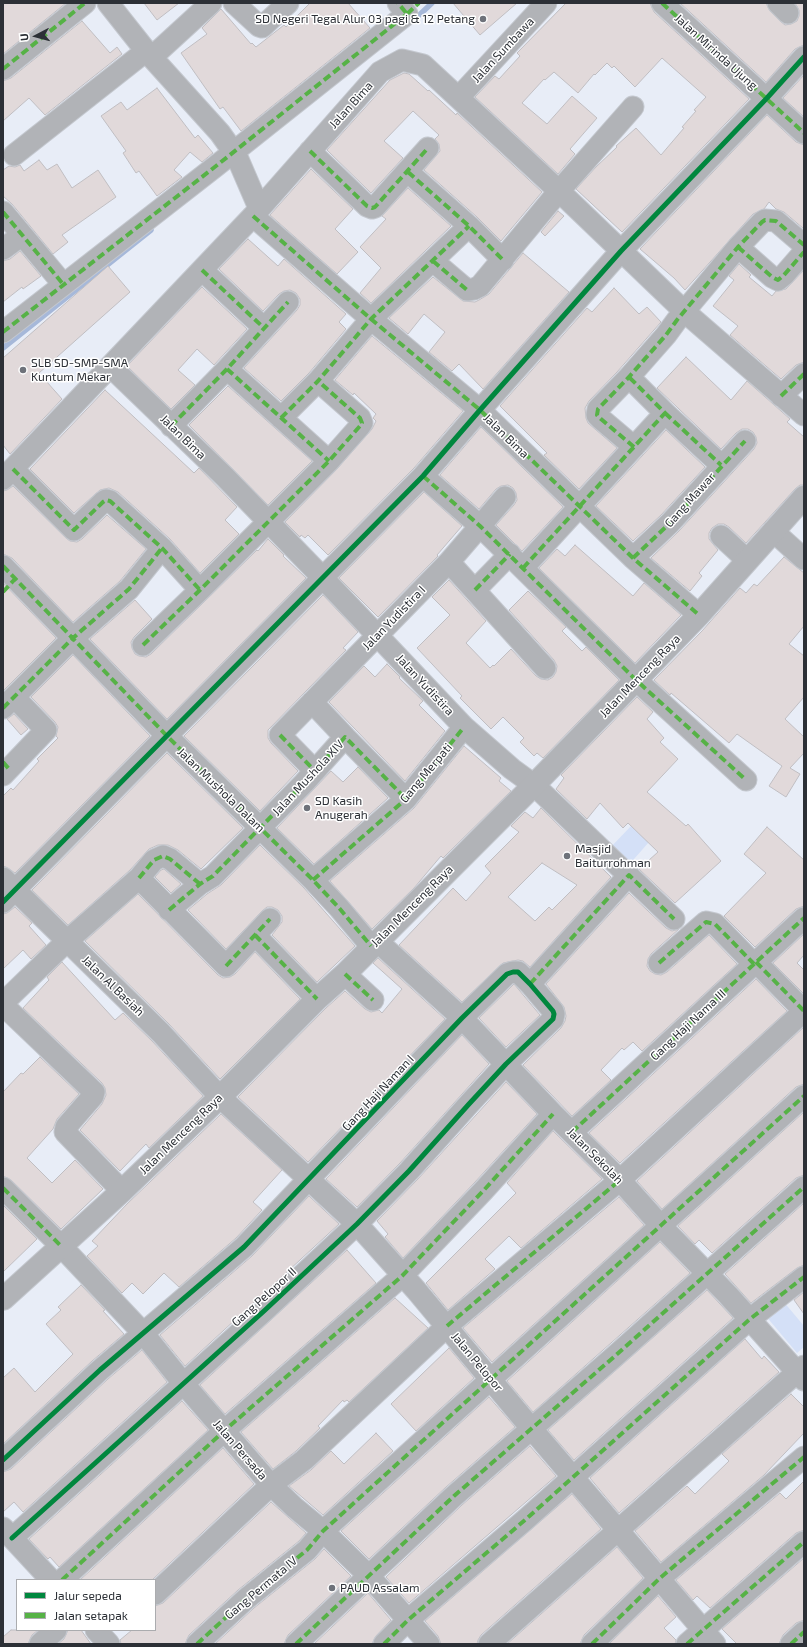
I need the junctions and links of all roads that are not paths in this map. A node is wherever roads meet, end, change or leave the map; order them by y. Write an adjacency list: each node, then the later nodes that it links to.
1 (85, 3): 12 (street)
2 (108, 3): 10 (street, Jalan Bima)
3 (211, 3): 10 (street)
4 (234, 3): 5 (street)
5 (288, 3)
6 (546, 3): 13 (street, Jalan Sumbawa)
7 (664, 4): 14 (street, Jalan Mirinda Ujung)
8 (408, 7): 9 (street)
9 (392, 43): 13 (street); 18 (street, Jalan Bima); 20 (street)
10 (149, 54): 19 (street); 20 (street, Jalan Bima)
11 (804, 57): 14 (street)
12 (3, 69)
13 (459, 97): 22 (street)
14 (767, 98): 16 (street, Jalan Mirinda Ujung); 30 (street)
15 (633, 108): 22 (street)
16 (804, 133)
17 (428, 148): 21 (street)
18 (310, 151): 21 (street); 24 (street, Jalan Bima)
19 (14, 155)
20 (238, 160): 24 (street, Jalan Bima); 35 (street)
21 (408, 172): 25 (street)
22 (560, 191): 30 (street); 32 (street)
23 (3, 212): 26 (street)
24 (256, 212): 34 (street, Jalan Bima); 38 (street, Jalan Bima)
25 (469, 226): 32 (street); 33 (street)
26 (22, 235): 29 (street); 35 (street)
27 (804, 245): 28 (street)
28 (738, 247): 31 (street); 37 (street)
29 (3, 249)
30 (621, 251): 37 (street); 47 (street)
31 (804, 252)
32 (502, 260): 33 (street)
33 (433, 261): 38 (street)
34 (202, 270): 39 (street); 41 (street, Jalan Bima)
35 (63, 284): 40 (street)
36 (288, 302): 39 (street)
37 (685, 312): 44 (street); 46 (street)
38 (371, 319): 45 (street); 47 (street, Jalan Bima)
39 (264, 328): 42 (street)
40 (3, 332)
41 (111, 367): 51 (street, Jalan Bima); 56 (street, Jalan Bima)
42 (227, 369): 50 (street); 51 (street)
43 (804, 374): 46 (street)
44 (629, 378): 48 (street); 53 (street)
45 (318, 381): 50 (street); 54 (street)
46 (781, 396): 49 (street)
47 (480, 410): 57 (street); 60 (street, Jalan Bima)
48 (665, 413): 53 (street); 55 (street)
49 (804, 415)
50 (281, 418): 54 (street)
51 (171, 426): 61 (street, Jalan Bima)
52 (745, 440): 55 (street, Gang Mawar)
53 (634, 447): 60 (street)
54 (329, 461): 61 (street)
55 (721, 465): 66 (street, Gang Mawar)
56 (8, 474): 65 (street)
57 (423, 476): 62 (street); 71 (street)
58 (504, 497): 62 (street, Jalan Yudistira I)
59 (804, 497): 63 (street, Jalan Menceng Raya)
60 (579, 506): 66 (street, Jalan Bima); 69 (street)
61 (269, 522): 71 (street, Jalan Bima); 73 (street)
62 (480, 526): 69 (street); 70 (street, Jalan Yudistira I)
63 (773, 531): 67 (street); 68 (street, Jalan Menceng Raya)
64 (721, 536): 68 (street)
65 (162, 548): 73 (street); 77 (street)
66 (633, 558): 75 (street, Jalan Bima)
67 (804, 559)
68 (747, 560): 75 (street, Jalan Menceng Raya)
69 (516, 561): 74 (street); 80 (street)
70 (449, 562): 74 (street); 76 (street, Jalan Yudistira I)
71 (322, 577): 76 (street, Jalan Yudistira); 84 (street)
72 (7, 579): 77 (street, Jalan Mushola Dalam)
73 (200, 590): 78 (street)
74 (475, 590): 79 (street)
75 (699, 615): 80 (street, Jalan Menceng Raya)
76 (378, 636): 82 (street, Jalan Yudistira I); 83 (street, Jalan Yudistira)
77 (73, 638): 81 (street); 84 (street, Jalan Mushola Dalam)
78 (143, 645)
79 (545, 668)
80 (636, 680): 88 (street); 89 (street, Jalan Menceng Raya)
81 (8, 702): 86 (street)
82 (312, 702): 85 (street); 87 (street, Jalan Yudistira I)
83 (464, 727): 89 (street, Jalan Yudistira); 90 (street, Gang Merpati)
84 (167, 736): 91 (street, Jalan Mushola Dalam); 96 (street)
85 (345, 737): 87 (street, Jalan Mushola XIV); 90 (street, Jalan Mushola XIV)
86 (5, 769)
87 (315, 771): 91 (street, Jalan Mushola XIV)
88 (746, 780)
89 (534, 785): 92 (street, Jalan Yudistira); 103 (street, Jalan Menceng Raya)
90 (406, 799): 94 (street, Gang Merpati)
91 (260, 828): 94 (street, Jalan Mushola Dalam); 95 (street, Jalan Mushola XIV)
92 (629, 875): 100 (street, Jalan Yudistira); 107 (street)
93 (139, 878): 95 (street); 97 (street); 102 (street)
94 (314, 880): 103 (street, Jalan Mushola Dalam)
95 (200, 884): 97 (street, Jalan Mushola XIV)
96 (7, 890): 102 (street, Jalan Al Basiah)
97 (169, 910): 101 (street)
98 (804, 918): 105 (street, Gang Haji Nama III)
99 (270, 919): 101 (street)
100 (674, 919)
101 (255, 935): 108 (street)
102 (67, 941): 110 (street); 114 (street, Jalan Al Basiah)
103 (374, 944): 106 (street, Jalan Menceng Raya); 111 (street, Jalan Sekolah)
104 (659, 963): 105 (street)
105 (755, 963): 116 (street, Gang Haji Nama III); 118 (street)
106 (345, 974): 108 (street, Jalan Menceng Raya); 109 (street)
107 (530, 984): 111 (street, Gang Haji Naman I); 112 (street, Gang Haji Naman I)
108 (317, 999): 114 (street, Jalan Menceng Raya)
109 (373, 1000)
110 (3, 1004): 121 (street)
111 (462, 1018): 112 (street, Jalan Sekolah); 117 (street, Gang Haji Naman I)
112 (506, 1064): 115 (street, Jalan Sekolah); 122 (street, Gang Pelopor II)
113 (804, 1096): 123 (street, Gang Permata IV)
114 (220, 1097): 117 (street, Jalan Pelopor); 121 (street, Jalan Menceng Raya)
115 (553, 1114): 116 (street, Jalan Sekolah); 126 (street)
116 (572, 1132): 118 (street, Jalan Sekolah)
117 (308, 1180): 122 (street, Jalan Pelopor); 131 (street, Gang Haji Naman I)
118 (620, 1180): 123 (street, Jalan Sekolah); 130 (street)
119 (804, 1187): 125 (street)
120 (3, 1188): 124 (street, Jalan Persada)
121 (122, 1190): 124 (street, Jalan Menceng Raya)
122 (357, 1224): 126 (street, Jalan Pelopor); 134 (street, Gang Pelopor II)
123 (661, 1226): 125 (street, Jalan Sekolah); 133 (street, Gang Permata IV)
124 (54, 1239): 128 (street, Jalan Menceng Raya); 131 (street, Jalan Persada)
125 (707, 1273): 129 (street, Jalan Sekolah); 135 (street)
126 (402, 1276): 130 (street, Jalan Pelopor); 136 (street)
127 (804, 1277): 129 (street)
128 (3, 1298)
129 (750, 1319): 132 (street, Jalan Sekolah); 139 (street)
130 (447, 1326): 133 (street, Jalan Pelopor); 140 (street)
131 (143, 1333): 134 (street, Jalan Persada); 138 (street, Gang Haji Naman I)
132 (802, 1372): 141 (street)
133 (492, 1379): 135 (street, Jalan Pelopor); 142 (street, Gang Permata IV)
134 (183, 1383): 136 (street, Jalan Persada); 143 (street, Gang Pelopor II)
135 (531, 1428): 139 (street, Jalan Pelopor); 145 (street)
136 (224, 1431): 140 (street, Jalan Persada); 148 (street)
137 (804, 1458): 146 (street)
138 (3, 1460)
139 (572, 1476): 141 (street, Jalan Pelopor); 150 (street)
140 (271, 1485): 142 (street, Jalan Persada); 149 (street)
141 (618, 1530): 146 (street, Jalan Pelopor); 159 (street)
142 (323, 1531): 145 (street, Jalan Persada); 155 (street, Gang Permata IV)
143 (8, 1533): 147 (street)
144 (804, 1542): 153 (street)
145 (369, 1576): 150 (street, Jalan Persada); 156 (street)
146 (660, 1578): 153 (street, Jalan Pelopor); 160 (street)
147 (50, 1579)
148 (63, 1579)
149 (156, 1593)
150 (408, 1620): 157 (street); 158 (street, Jalan Persada)
151 (55, 1631): 154 (street)
152 (804, 1632): 162 (street)
153 (709, 1637): 161 (street)
154 (40, 1644)
155 (197, 1644)
156 (296, 1644)
157 (384, 1644)
158 (430, 1644)
159 (489, 1644)
160 (592, 1644)
161 (687, 1644)
162 (790, 1644)

